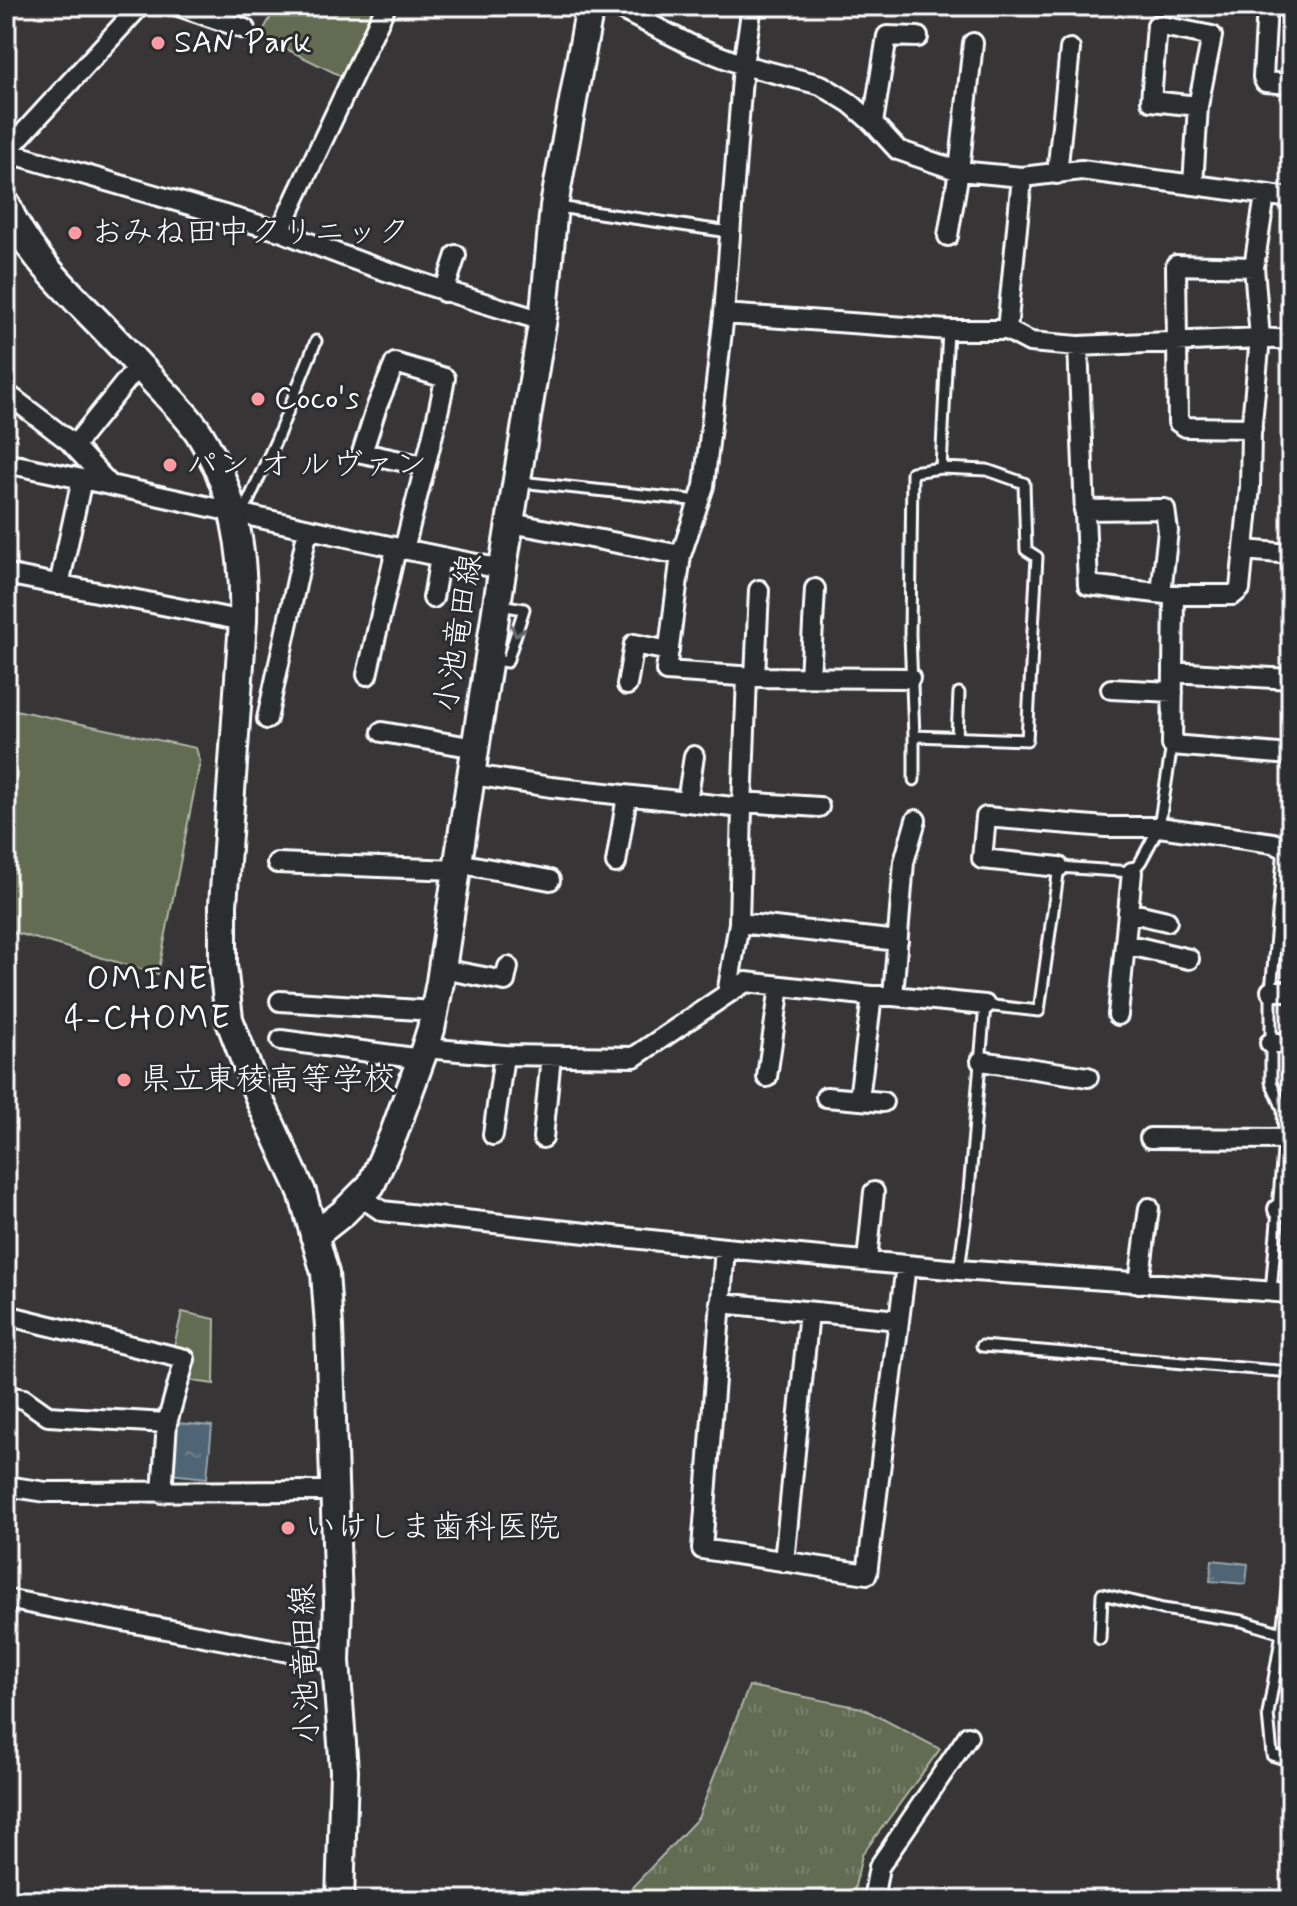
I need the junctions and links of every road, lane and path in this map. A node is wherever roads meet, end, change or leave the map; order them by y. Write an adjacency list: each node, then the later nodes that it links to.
1 (140, 6): 16 (street)
2 (178, 6): 8 (street)
3 (386, 6): 25 (street)
4 (590, 6): 24 (main road, 小池竜田線)
5 (614, 6): 12 (street)
6 (752, 6): 12 (street)
7 (1267, 6): 13 (street)
8 (245, 29)
9 (918, 37): 15 (street)
10 (973, 43): 17 (street)
11 (1070, 49): 18 (street)
12 (743, 65): 15 (street); 26 (street)
13 (1291, 84)
14 (1198, 106): 14 (street); 20 (street)
15 (873, 123): 17 (street)
16 (6, 152): 25 (street)
17 (959, 171): 19 (street); 27 (street)
18 (1057, 174): 19 (street); 20 (street)
19 (1022, 177): 34 (street)
20 (1193, 185): 21 (street)
21 (1265, 195): 22 (street); 29 (street)
22 (1291, 198)
23 (6, 204): 40 (main road, 小池竜田線)
24 (554, 206): 26 (lane); 32 (main road, 小池竜田線)
25 (280, 231): 30 (street)
26 (729, 232): 31 (street)
27 (948, 236)
28 (456, 255): 30 (street)
29 (1254, 267): 35 (street); 38 (street)
30 (444, 292): 32 (street)
31 (724, 314): 33 (street); 50 (street)
32 (543, 321): 48 (main road, 小池竜田線)
33 (948, 330): 34 (street); 46 (lane)
34 (1007, 330): 39 (street)
35 (1260, 338): 36 (street); 38 (street); 42 (street)
36 (1291, 340)
37 (316, 341): 52 (lane)
38 (1178, 341): 39 (street); 42 (street)
39 (1078, 346): 51 (street)
40 (139, 365): 43 (street); 52 (main road, 小池竜田線)
41 (6, 393): 43 (street)
42 (1252, 428): 56 (street)
43 (74, 446): 49 (street)
44 (426, 462): 44 (street); 55 (street)
45 (6, 463): 47 (street)
46 (941, 468): 73 (lane); 82 (lane)
47 (82, 479): 49 (street); 62 (street)
48 (517, 482): 50 (lane); 53 (main road, 小池竜田線)
49 (109, 484): 52 (street)
50 (700, 501): 58 (street)
51 (1084, 510): 65 (street); 65 (street)
52 (238, 514): 54 (street); 67 (main road, 小池竜田線)
53 (511, 523): 58 (street); 60 (main road, 小池竜田線)
54 (308, 529): 55 (street); 79 (street)
55 (400, 550): 59 (street); 70 (street)
56 (1244, 550): 57 (street); 65 (street)
57 (1291, 554)
58 (681, 555): 68 (street)
59 (440, 557): 60 (street); 66 (street)
60 (502, 569): 84 (main road, 小池竜田線)
61 (6, 574): 62 (street)
62 (59, 585): 67 (street)
63 (815, 589): 72 (street)
64 (759, 590): 71 (street)
65 (1167, 594): 69 (street)
66 (433, 598)
67 (243, 621): 140 (main road, 小池竜田線)
68 (669, 651): 71 (street); 75 (street)
69 (1173, 672): 74 (street); 77 (street)
70 (367, 675)
71 (751, 677): 72 (street); 91 (street)
72 (810, 677): 73 (street)
73 (910, 678): 81 (lane)
74 (1291, 679)
75 (627, 685)
76 (1111, 689): 77 (street)
77 (1173, 692): 83 (street)
78 (959, 693): 82 (lane)
79 (267, 719)
80 (382, 732): 84 (street)
81 (914, 736): 82 (lane); 88 (lane)
82 (957, 737)
83 (1172, 745): 85 (street); 94 (lane)
84 (476, 748): 87 (main road, 小池竜田線)
85 (1291, 755)
86 (694, 756): 90 (street)
87 (473, 775): 89 (street); 98 (main road, 小池竜田線)
88 (914, 780)
89 (627, 796): 90 (street); 97 (street)
90 (687, 802): 91 (street)
91 (742, 805): 92 (street); 104 (street)
92 (819, 807)
93 (916, 820): 105 (street)
94 (1159, 827): 95 (street); 99 (street); 100 (lane)
95 (1288, 849): 111 (lane)
96 (277, 863): 98 (street)
97 (616, 863)
98 (457, 867): 101 (street); 109 (main road, 小池竜田線)
99 (1059, 867): 100 (lane); 117 (lane)
100 (1132, 872): 102 (street)
101 (550, 880)
102 (1128, 912): 103 (street); 106 (street)
103 (1167, 921)
104 (739, 923): 105 (street); 113 (street)
105 (898, 941): 115 (street)
106 (1125, 944): 107 (street); 119 (street)
107 (1189, 959)
108 (508, 967): 109 (street)
109 (442, 969): 118 (main road, 小池竜田線)
110 (780, 986): 113 (street); 114 (street); 127 (street)
111 (1271, 991): 112 (street); 121 (lane)
112 (1291, 991)
113 (727, 994): 125 (street)
114 (872, 996): 115 (street); 130 (street)
115 (893, 996): 117 (street)
116 (280, 1001): 118 (street)
117 (985, 1005): 126 (lane)
118 (434, 1011): 123 (main road, 小池竜田線)
119 (1118, 1015)
120 (281, 1040): 123 (street)
121 (1270, 1043): 122 (street); 135 (lane)
122 (1291, 1043)
123 (423, 1053): 124 (street); 137 (main road, 小池竜田線)
124 (504, 1055): 125 (street); 132 (street)
125 (551, 1056): 133 (street)
126 (981, 1061): 128 (street); 144 (lane)
127 (767, 1077)
128 (1088, 1077)
129 (826, 1097): 130 (street)
130 (859, 1099): 131 (street)
131 (883, 1102)
132 (493, 1135)
133 (543, 1138)
134 (1150, 1138): 135 (street)
135 (1287, 1139): 139 (lane)
136 (874, 1192): 142 (street)
137 (360, 1196): 140 (main road, 小池竜田線); 141 (street)
138 (1149, 1208): 145 (street)
139 (1284, 1210): 146 (lane)
140 (314, 1236): 157 (main road, 小池竜田線)
141 (725, 1248): 142 (street); 148 (street)
142 (867, 1261): 143 (street)
143 (906, 1265): 144 (street); 151 (street)
144 (959, 1270): 145 (street)
145 (1139, 1283): 146 (street)
146 (1271, 1292): 147 (street)
147 (1291, 1293)
148 (720, 1303): 149 (street); 160 (street)
149 (809, 1312): 151 (street); 160 (street)
150 (6, 1315): 155 (street)
151 (899, 1320): 160 (street)
152 (982, 1346): 153 (lane)
153 (1291, 1372)
154 (6, 1396): 155 (street)
155 (167, 1423): 158 (street)
156 (6, 1486): 158 (street)
157 (335, 1491): 158 (street); 165 (main road, 小池竜田線)
158 (162, 1493)
159 (1291, 1556): 161 (lane)
160 (784, 1562)
161 (1290, 1574): 163 (lane)
162 (6, 1599): 165 (street)
163 (1282, 1633): 164 (lane); 167 (lane)
164 (1100, 1639)
165 (336, 1661): 168 (main road, 小池竜田線)
166 (968, 1736): 169 (street)
167 (1291, 1761)
168 (340, 1900)
169 (873, 1900)

